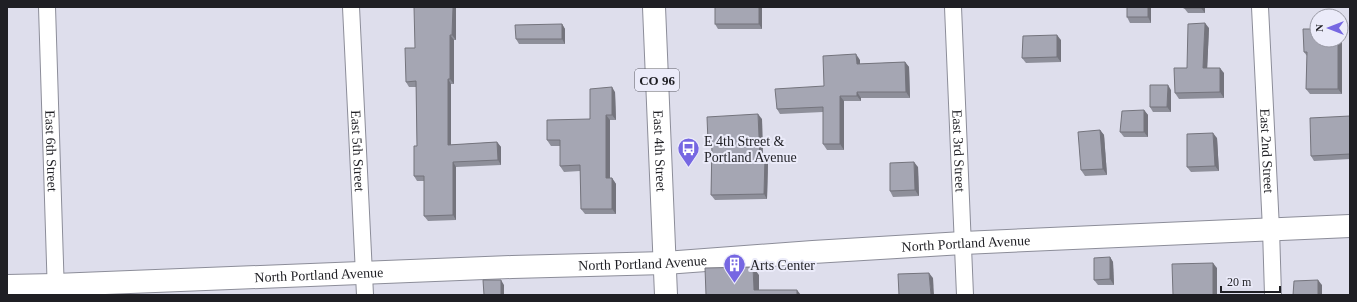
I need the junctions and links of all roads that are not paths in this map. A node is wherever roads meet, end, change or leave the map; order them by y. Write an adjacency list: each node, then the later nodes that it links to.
1 (46, 7): 12 (street, East 6th Street)
2 (351, 7): 10 (street, East 5th Street)
3 (654, 7): 9 (street, East 4th Street / CO 96)
4 (953, 7): 8 (street, East 3rd Street)
5 (1260, 7): 7 (street, East 2nd Street)
6 (1350, 226): 7 (street, North Portland Avenue)
7 (1271, 229): 8 (street, North Portland Avenue); 16 (street, East 2nd Street)
8 (963, 243): 9 (street, North Portland Avenue); 15 (street, East 3rd Street)
9 (665, 263): 10 (street, North Portland Avenue); 14 (street, East 4th Street / CO 96)
10 (364, 273): 12 (street, North Portland Avenue); 13 (street, East 5th Street)
11 (7, 286): 12 (street, North Portland Avenue)
12 (56, 290)
13 (365, 295)
14 (666, 295)
15 (965, 295)
16 (1273, 295)

